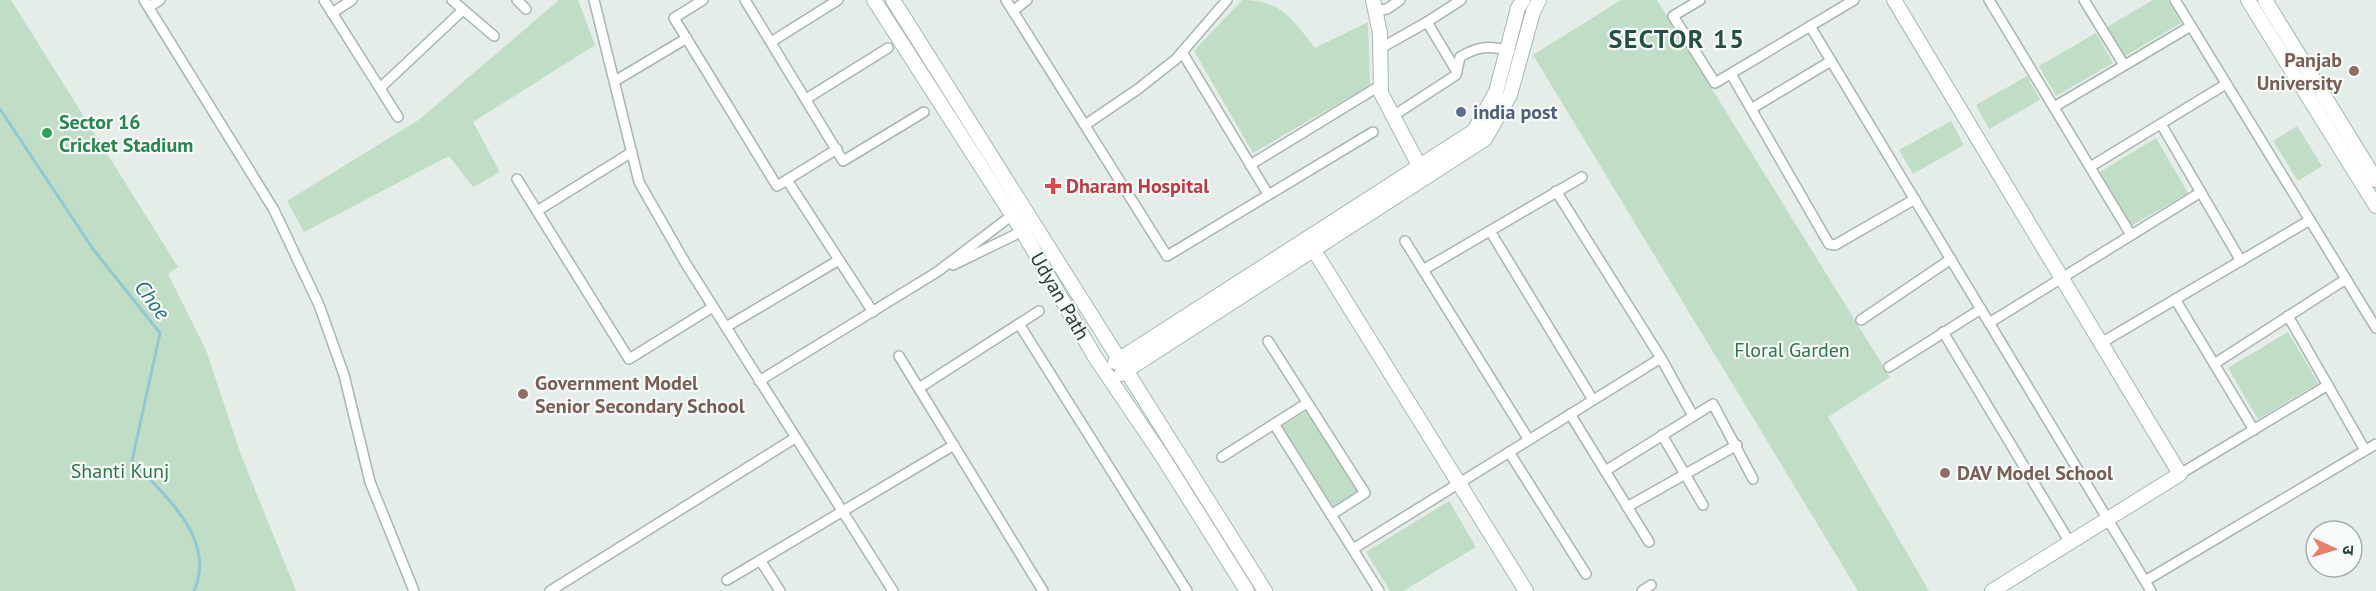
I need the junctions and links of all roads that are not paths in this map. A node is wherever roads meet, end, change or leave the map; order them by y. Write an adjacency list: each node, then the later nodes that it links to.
1 (160, 0): 27 (street)
2 (324, 0): 32 (street)
3 (352, 0): 32 (street)
4 (452, 0): 30 (street)
5 (517, 0): 29 (street)
6 (594, 0): 48 (street)
7 (703, 0): 37 (street)
8 (745, 0): 38 (street)
9 (838, 0): 38 (street)
10 (874, 0): 77 (street, Udyan Path)
11 (893, 0): 75 (street, Udyan Path)
12 (1006, 0): 31 (street)
13 (1027, 0): 31 (street)
14 (1227, 0): 42 (street)
15 (1400, 0): 28 (street)
16 (1461, 0): 33 (street)
17 (1522, 0): 41 (street)
18 (1539, 0): 43 (street)
19 (1700, 0): 47 (street)
20 (1854, 0): 34 (street)
21 (1894, 0): 90 (street)
22 (1989, 0): 53 (street)
23 (2084, 0): 45 (street)
24 (2175, 0): 35 (street)
25 (2248, 0): 74 (street)
26 (2265, 0): 69 (street)
27 (146, 3): 151 (street)
28 (1374, 5): 40 (street)
29 (526, 9)
30 (463, 10): 36 (street); 51 (street)
31 (1013, 10): 59 (street)
32 (332, 13): 51 (street)
33 (1427, 22): 40 (street); 46 (street)
34 (1810, 26): 44 (street); 47 (street)
35 (2191, 26): 45 (street); 49 (street)
36 (494, 36)
37 (687, 38): 48 (street); 68 (street)
38 (771, 42): 52 (street)
39 (888, 48): 52 (street)
40 (1381, 48): 50 (street)
41 (1507, 50): 43 (street); 46 (street); 65 (street)
42 (1182, 52): 59 (street); 63 (street)
43 (1521, 54): 65 (street)
44 (1831, 61): 54 (street); 73 (street)
45 (2124, 65): 53 (street)
46 (1457, 72): 56 (street)
47 (1731, 74): 54 (street)
48 (615, 81): 62 (street)
49 (2226, 84): 58 (street); 78 (street)
50 (1381, 85): 56 (street); 63 (street)
51 (380, 88): 57 (street)
52 (806, 99): 61 (street)
53 (2054, 107): 64 (street)
54 (1751, 109): 73 (street)
55 (924, 112): 61 (street)
56 (1393, 116): 65 (street)
57 (398, 117)
58 (2161, 124): 64 (street); 71 (street)
59 (1085, 125): 72 (street)
60 (1373, 132): 72 (street)
61 (837, 149): 68 (street)
62 (632, 152): 76 (street); 93 (street)
63 (1250, 165): 72 (street)
64 (2090, 167): 82 (street)
65 (1423, 172): 84 (street)
66 (1582, 177): 70 (street)
67 (517, 178): 76 (street)
68 (787, 180): 86 (street)
69 (2376, 180)
70 (1556, 191): 80 (street); 109 (street)
71 (2201, 192): 82 (street); 87 (street)
72 (1268, 194)
73 (1914, 199): 85 (street)
74 (2376, 206)
75 (1026, 207): 77 (street); 79 (street, Udyan Path)
76 (537, 211): 93 (street)
77 (1011, 215): 81 (street, Udyan Path); 89 (street)
78 (2310, 220): 87 (street); 91 (street)
79 (1036, 224): 81 (street); 104 (street, Udyan Path)
80 (1490, 231): 88 (street); 118 (street)
81 (1023, 232): 89 (street); 113 (street, Udyan Path)
82 (2131, 235): 90 (street)
83 (1405, 241): 88 (street)
84 (1310, 244): 107 (street); 137 (street)
85 (1951, 259): 94 (street); 98 (street)
86 (839, 260): 96 (street); 101 (street)
87 (2241, 261): 92 (street)
88 (1423, 270): 126 (street)
89 (937, 272): 96 (street)
90 (2062, 278): 99 (street); 106 (street)
91 (2346, 279): 97 (street); 102 (street)
92 (2175, 299): 106 (street); 111 (street)
93 (713, 307): 101 (street)
94 (1981, 309): 99 (street); 103 (street)
95 (1039, 311): 100 (street)
96 (873, 312): 114 (street)
97 (2288, 316): 111 (street); 115 (street)
98 (1861, 320)
99 (1989, 323): 142 (street)
100 (1019, 324): 117 (street); 156 (street)
101 (726, 327): 114 (street)
102 (2376, 328)
103 (1944, 332): 112 (street); 144 (street)
104 (1109, 340): 107 (street); 110 (street, Udyan Path)
105 (1268, 341): 119 (street)
106 (2101, 343): 134 (street)
107 (1150, 347): 110 (street); 116 (street)
108 (899, 356): 117 (street)
109 (1661, 358): 118 (street); 121 (street)
110 (1124, 364): 113 (street); 116 (street, Udyan Path)
111 (2214, 364): 123 (street)
112 (1889, 367)
113 (1108, 375): 157 (street, Udyan Path)
114 (759, 381): 125 (street)
115 (2328, 385): 123 (street); 130 (street)
116 (1138, 386): 158 (street, Udyan Path)
117 (919, 388): 128 (street)
118 (1593, 400): 120 (street)
119 (1308, 403): 122 (street); 141 (street)
120 (1570, 414): 126 (street); 133 (street)
121 (1693, 416): 124 (street); 129 (street)
122 (1274, 424): 132 (street); 141 (street)
123 (2254, 429): 134 (street)
124 (1662, 435): 133 (street); 135 (street)
125 (795, 438): 140 (street); 152 (street)
126 (1529, 440): 131 (street)
127 (2376, 444): 130 (street)
128 (954, 445): 140 (street); 155 (street)
129 (1737, 445): 135 (street); 136 (street)
130 (2365, 450): 149 (street)
131 (1509, 452): 137 (street); 147 (street)
132 (1222, 457)
133 (1605, 471): 139 (street)
134 (2180, 474): 142 (street)
135 (1685, 475): 138 (street); 139 (street)
136 (1754, 479)
137 (1459, 483): 145 (street); 160 (street)
138 (1703, 505)
139 (1628, 507): 143 (street)
140 (841, 510): 146 (street); 154 (street)
141 (1331, 515): 145 (street)
142 (2106, 517): 144 (street); 149 (street)
143 (1648, 542)
144 (2069, 542): 162 (street)
145 (1353, 549): 159 (street)
146 (760, 560): 148 (street); 153 (street)
147 (1586, 574)
148 (727, 580)
149 (2145, 581): 163 (street)
150 (1651, 585): 161 (street)
151 (414, 591)
152 (550, 591)
153 (780, 591)
154 (892, 591)
155 (1043, 591)
156 (1187, 591)
157 (1247, 591)
158 (1265, 591)
159 (1379, 591)
160 (1526, 591)
161 (1642, 591)
162 (1992, 591)
163 (2151, 591)

